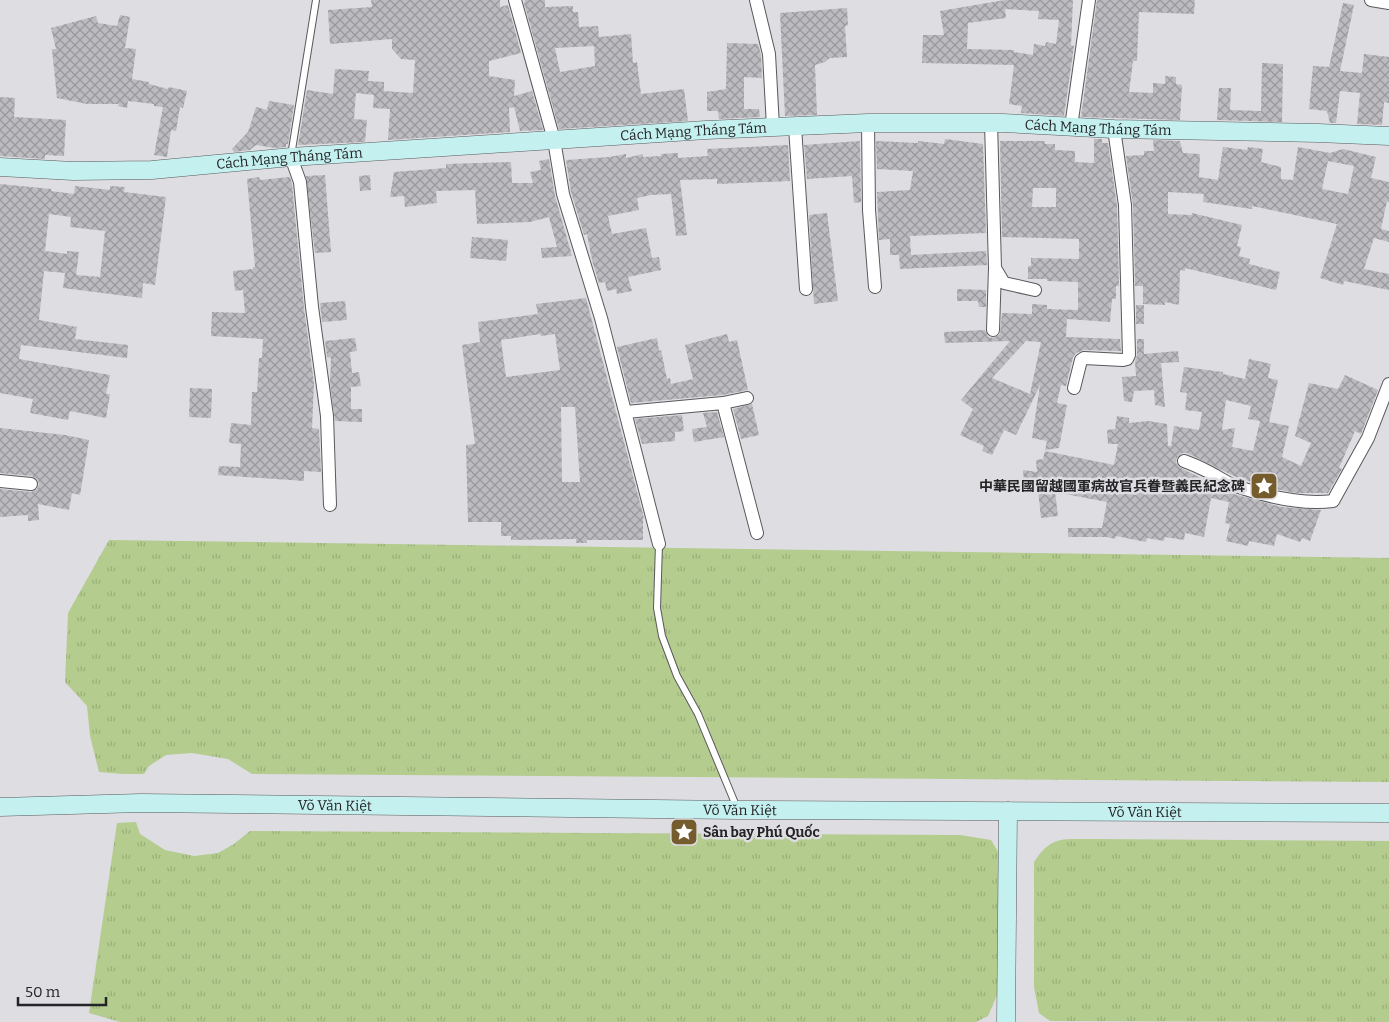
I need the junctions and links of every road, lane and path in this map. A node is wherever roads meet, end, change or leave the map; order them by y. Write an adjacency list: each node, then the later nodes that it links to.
1 (316, 0): 15 (lane)
2 (515, 0): 14 (street)
3 (756, 0): 9 (street)
4 (1089, 0): 11 (street)
5 (1371, 0): 6 (street)
6 (1389, 3)
7 (990, 122): 8 (street, Cách Mạng Tháng Tám); 11 (street, Cách Mạng Tháng Tám); 17 (street)
8 (868, 123): 10 (street, Cách Mạng Tháng Tám); 18 (street)
9 (773, 127): 10 (street, Cách Mạng Tháng Tám); 14 (street, Cách Mạng Tháng Tám)
10 (795, 127): 19 (street)
11 (1071, 127): 12 (street, Cách Mạng Tháng Tám)
12 (1114, 129): 13 (street, Cách Mạng Tháng Tám); 23 (street)
13 (1389, 136)
14 (554, 140): 15 (street, Cách Mạng Tháng Tám); 27 (street)
15 (291, 157): 16 (street, Cách Mạng Tháng Tám); 31 (street)
16 (0, 167)
17 (994, 268): 20 (street); 21 (street)
18 (875, 287)
19 (806, 290)
20 (1034, 290)
21 (993, 330)
22 (1389, 384): 26 (street)
23 (1074, 388)
24 (747, 398): 25 (street)
25 (723, 402): 27 (street); 32 (street)
26 (1386, 404): 28 (street)
27 (626, 412): 33 (street)
28 (1184, 461)
29 (0, 481): 30 (street)
30 (31, 484)
31 (330, 505)
32 (757, 533)
33 (659, 544): 35 (lane)
34 (0, 807): 35 (street, Võ Văn Kiệt)
35 (738, 810): 36 (street, Võ Văn Kiệt)
36 (1008, 811): 37 (street, Võ Văn Kiệt); 38 (street)
37 (1389, 814)
38 (1006, 1022)

